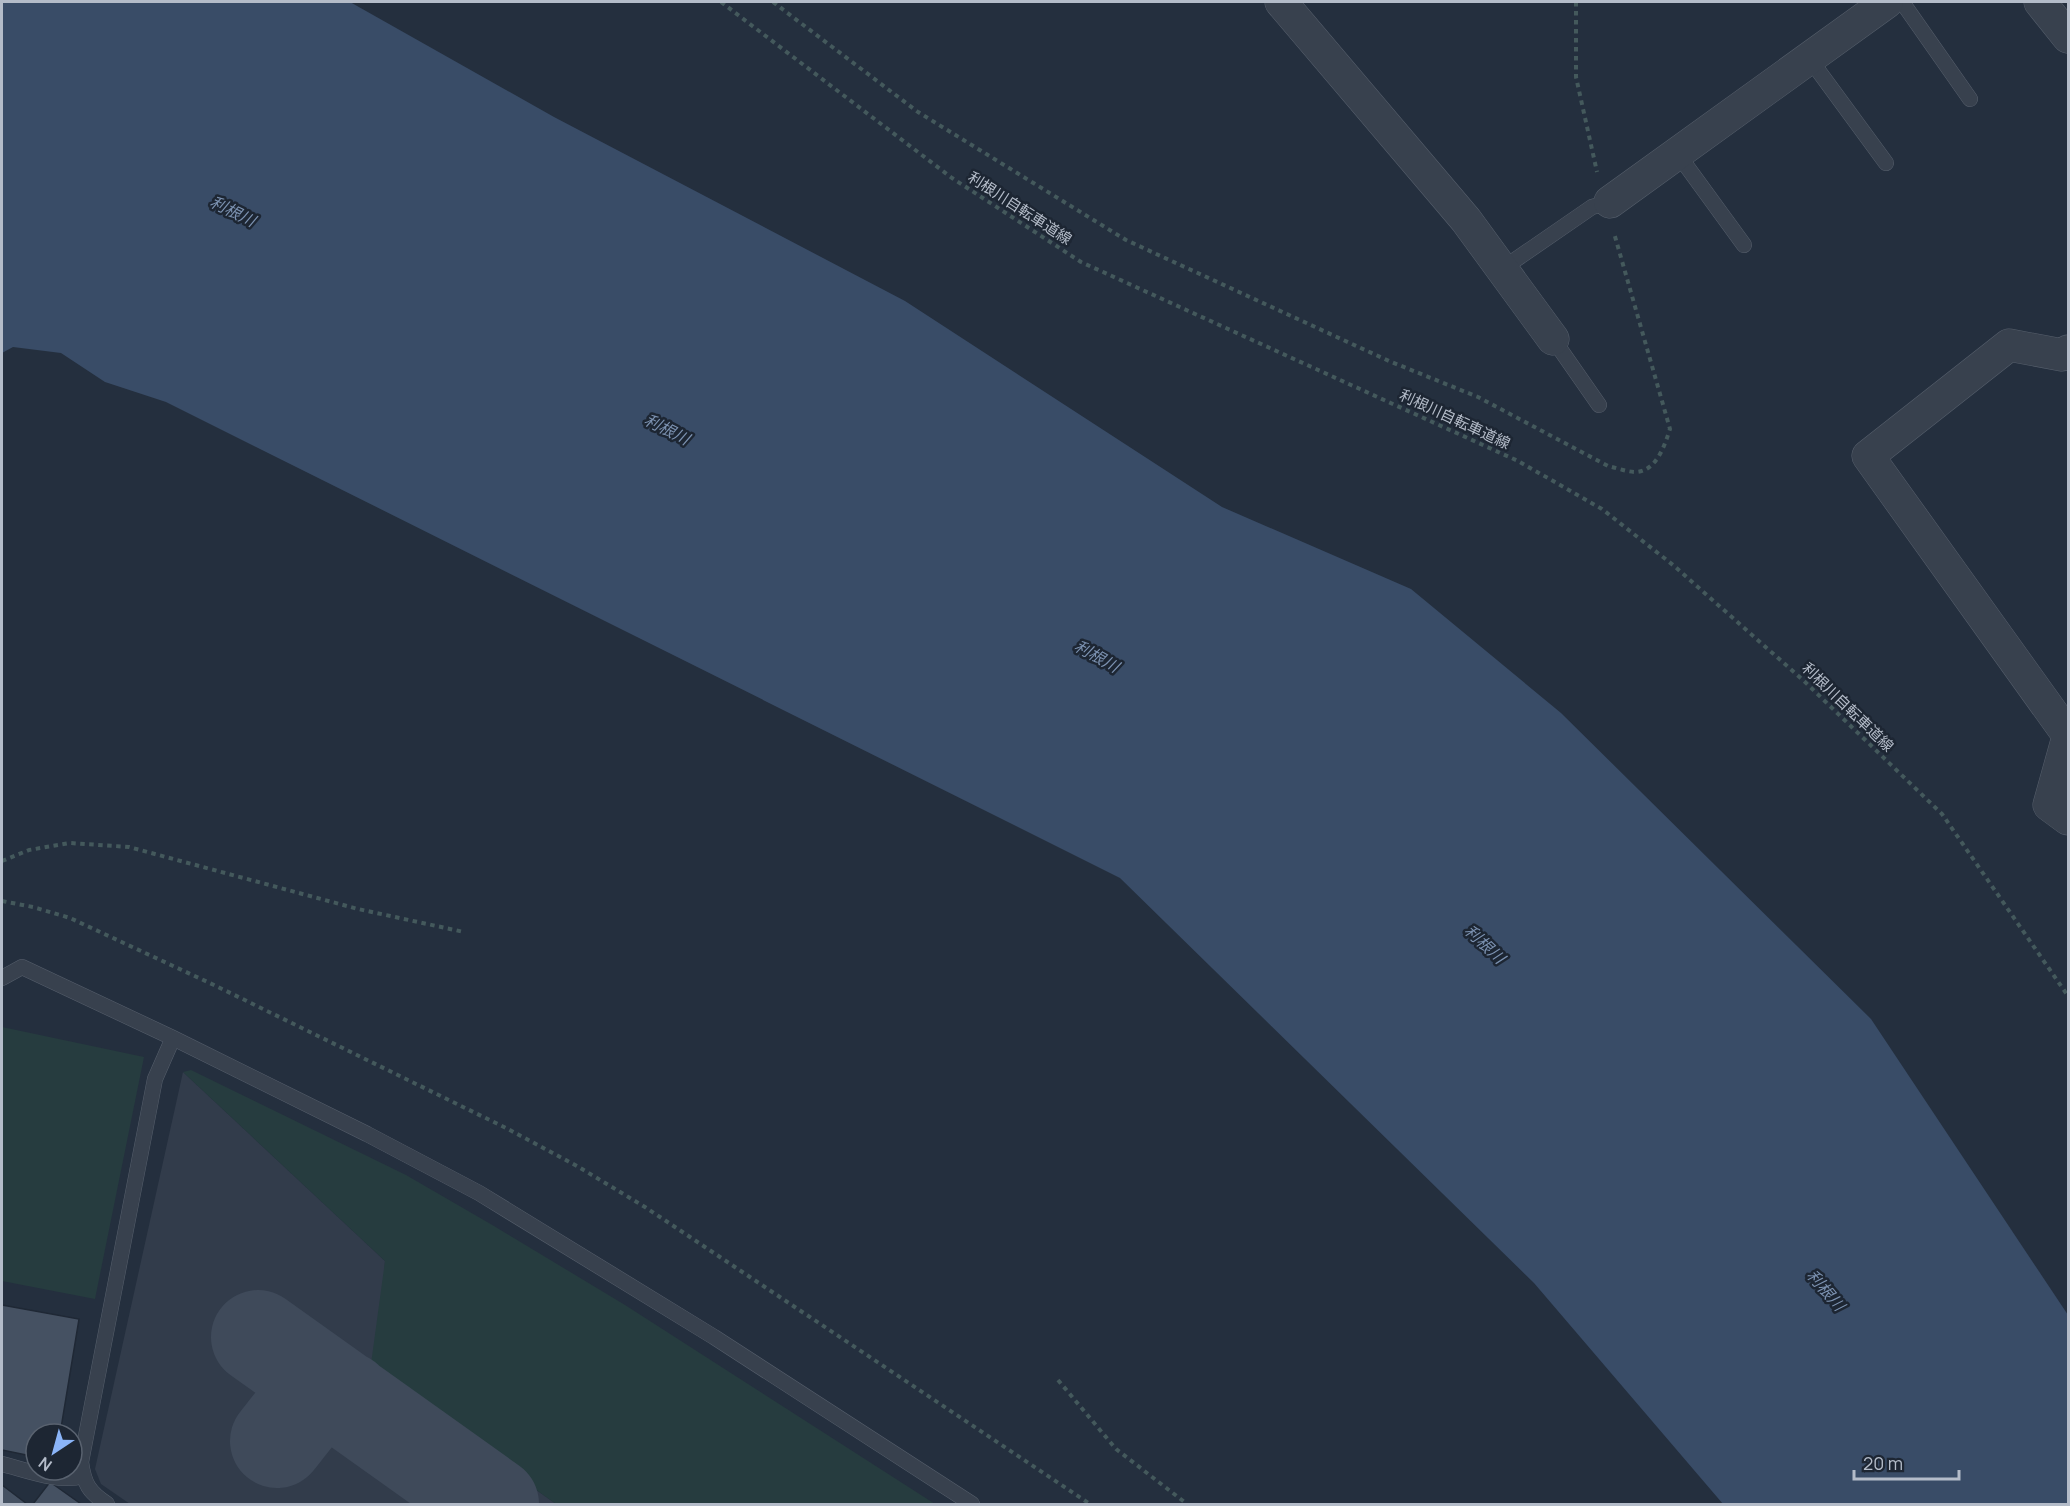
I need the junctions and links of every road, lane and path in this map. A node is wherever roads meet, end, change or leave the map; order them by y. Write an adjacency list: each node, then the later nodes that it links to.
1 (721, 2): 25 (path, 利根川自転車道線)
2 (773, 2): 13 (path)
3 (1281, 2): 15 (street)
4 (1576, 2): 13 (path)
5 (1887, 2): 9 (street)
6 (1902, 2): 10 (lane)
7 (2040, 2): 8 (street)
8 (2068, 37)
9 (1809, 58): 11 (street); 12 (lane)
10 (1970, 99)
11 (1677, 153): 13 (street); 14 (lane)
12 (1886, 163)
13 (1610, 202): 15 (lane)
14 (1744, 245)
15 (1503, 269): 16 (street)
16 (1553, 339): 18 (lane)
17 (2068, 351): 19 (street)
18 (1599, 405)
19 (2068, 736): 20 (street)
20 (2068, 819)
21 (2, 861): 23 (path)
22 (2, 901): 34 (path)
23 (464, 932)
24 (2, 978): 26 (lane)
25 (2068, 996)
26 (174, 1038): 28 (lane); 33 (lane)
27 (1058, 1380): 35 (path)
28 (84, 1446)
29 (2, 1464): 30 (lane)
30 (24, 1469)
31 (84, 1478): 32 (lane)
32 (107, 1504)
33 (972, 1504)
34 (1090, 1504)
35 (1187, 1504)

